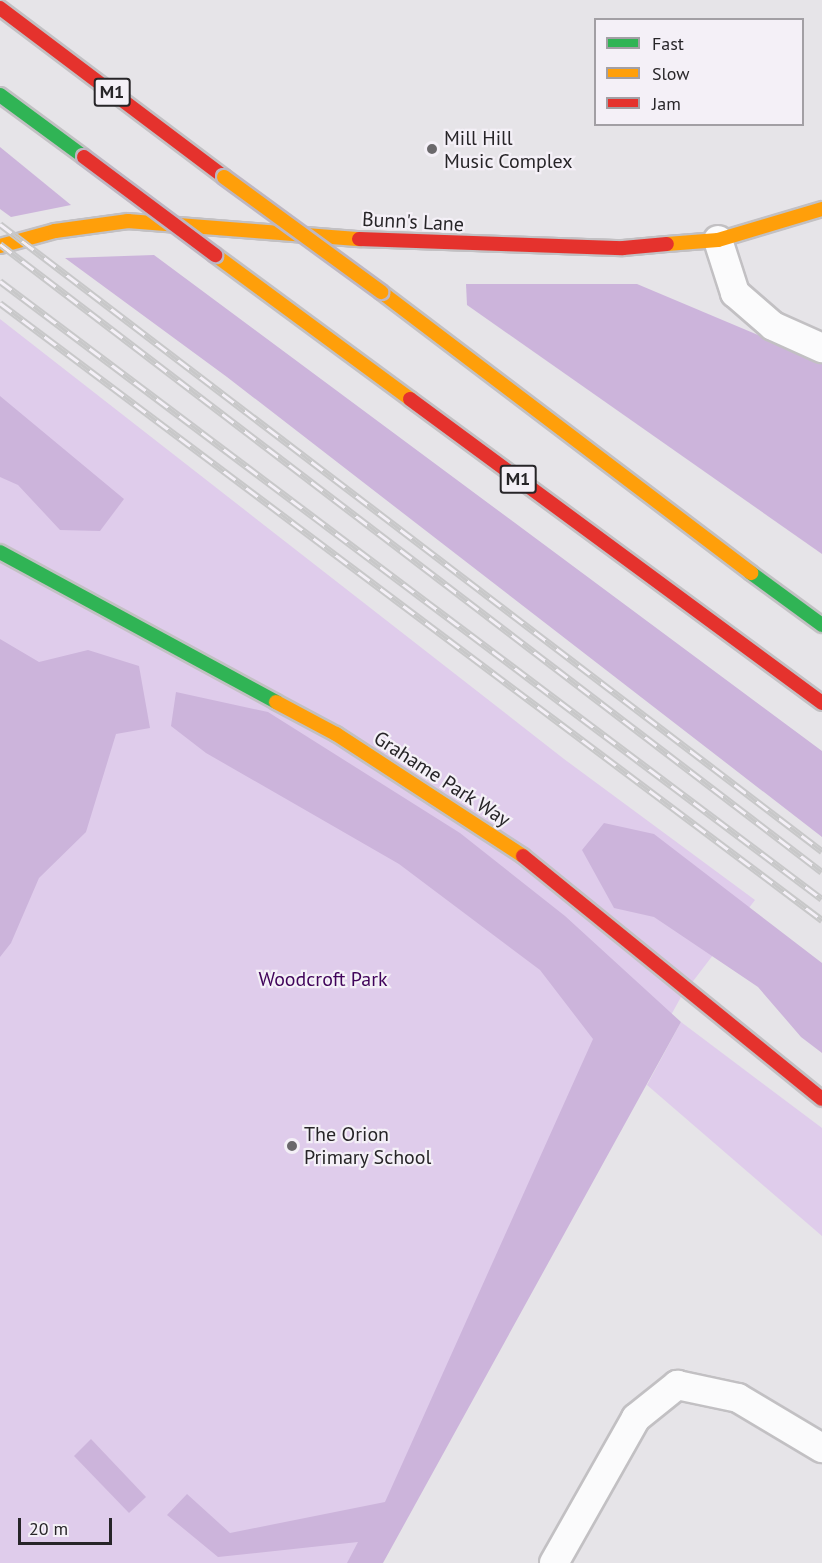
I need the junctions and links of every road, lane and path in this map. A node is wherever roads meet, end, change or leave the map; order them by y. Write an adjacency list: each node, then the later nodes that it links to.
1 (0, 8): 8 (main road, M1, bridge)
2 (0, 95): 9 (main road, M1, bridge)
3 (822, 209): 4 (main road, Bunn's Lane)
4 (718, 240): 5 (main road, Bunn's Lane); 6 (street)
5 (0, 246)
6 (822, 348)
7 (0, 552): 10 (main road, Grahame Park Way)
8 (822, 625)
9 (822, 703)
10 (822, 1099)
11 (822, 1448): 12 (street)
12 (554, 1563)

